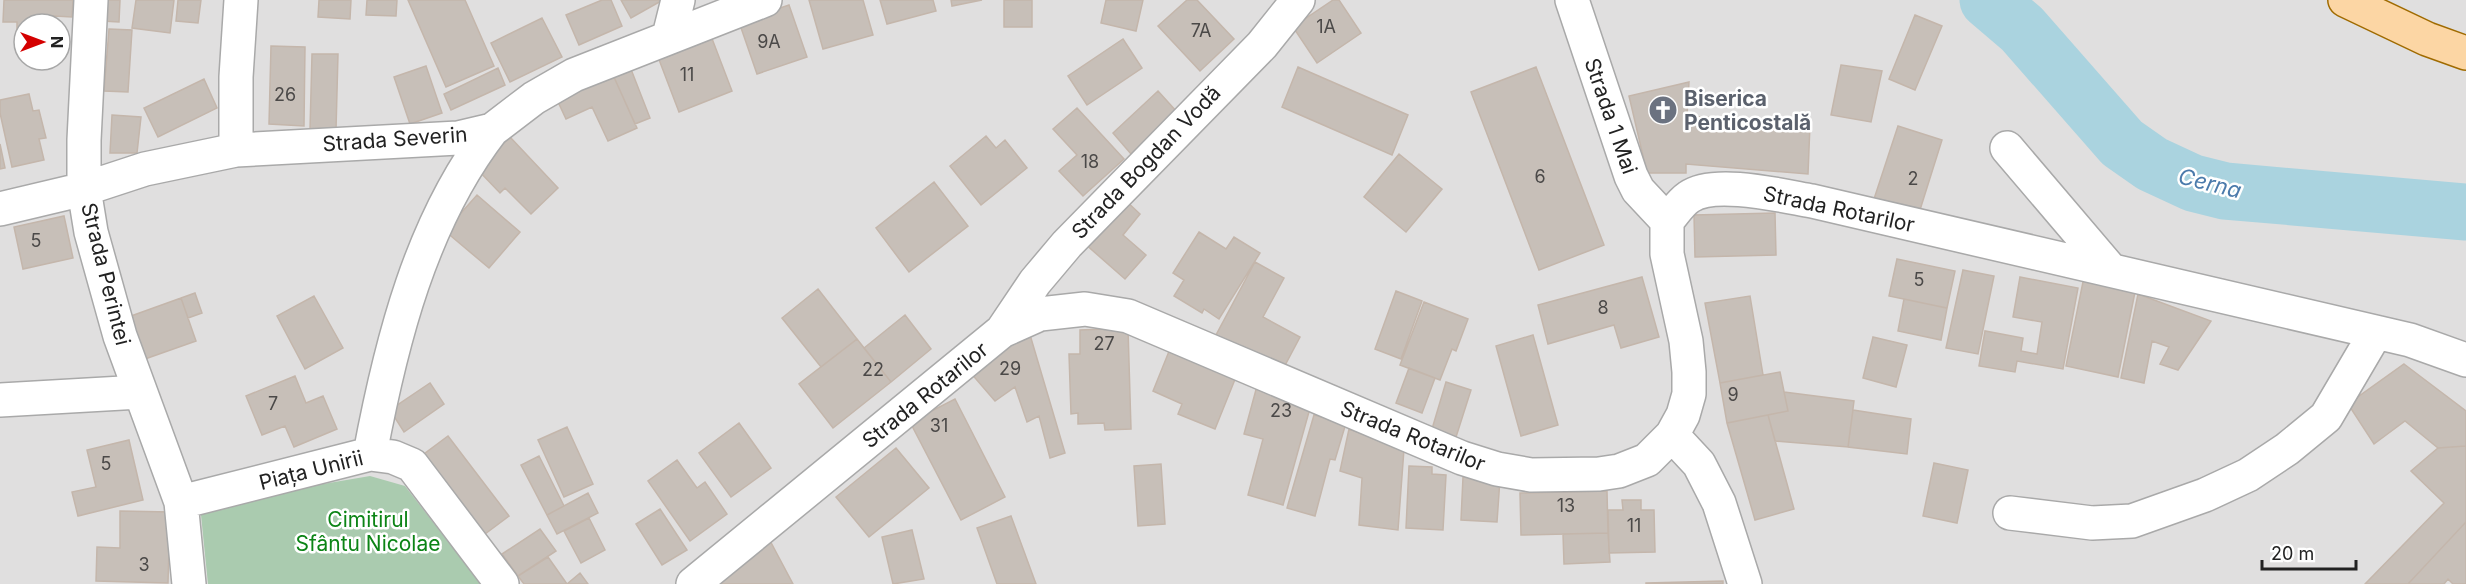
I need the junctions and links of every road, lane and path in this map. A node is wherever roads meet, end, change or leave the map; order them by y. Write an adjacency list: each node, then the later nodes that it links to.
1 (91, 0): 13 (street, Strada Perintei)
2 (241, 0): 12 (street)
3 (678, 0): 8 (street)
4 (765, 0): 8 (street, Strada Severin)
5 (1298, 0): 17 (street, Strada Bogdan Vodă)
6 (1572, 0): 15 (street, Strada 1 Mai)
7 (2345, 0): 9 (main road)
8 (669, 36): 10 (street, Strada Severin)
9 (2466, 53)
10 (492, 130): 12 (street, Strada Severin); 23 (street)
11 (2007, 148): 16 (street)
12 (236, 150): 13 (street, Strada Severin)
13 (84, 189): 14 (street, Strada Severin); 20 (street, Strada Perintei)
14 (0, 208)
15 (1667, 221): 16 (street, Strada Rotarilor); 22 (street, Strada Rotarilor)
16 (2110, 269): 18 (street, Strada Rotarilor)
17 (1002, 331): 22 (street, Strada Rotarilor); 28 (street, Strada Rotarilor)
18 (2376, 332): 19 (street, Strada Rotarilor); 25 (street)
19 (2466, 360)
20 (140, 393): 21 (street); 24 (street, Strada Perintei)
21 (0, 400)
22 (1672, 435): 29 (street)
23 (370, 454): 24 (street, Piața Unirii); 27 (street, Piața Unirii)
24 (181, 502): 26 (street)
25 (2010, 513)
26 (189, 584)
27 (502, 584)
28 (693, 584)
29 (1745, 584)

